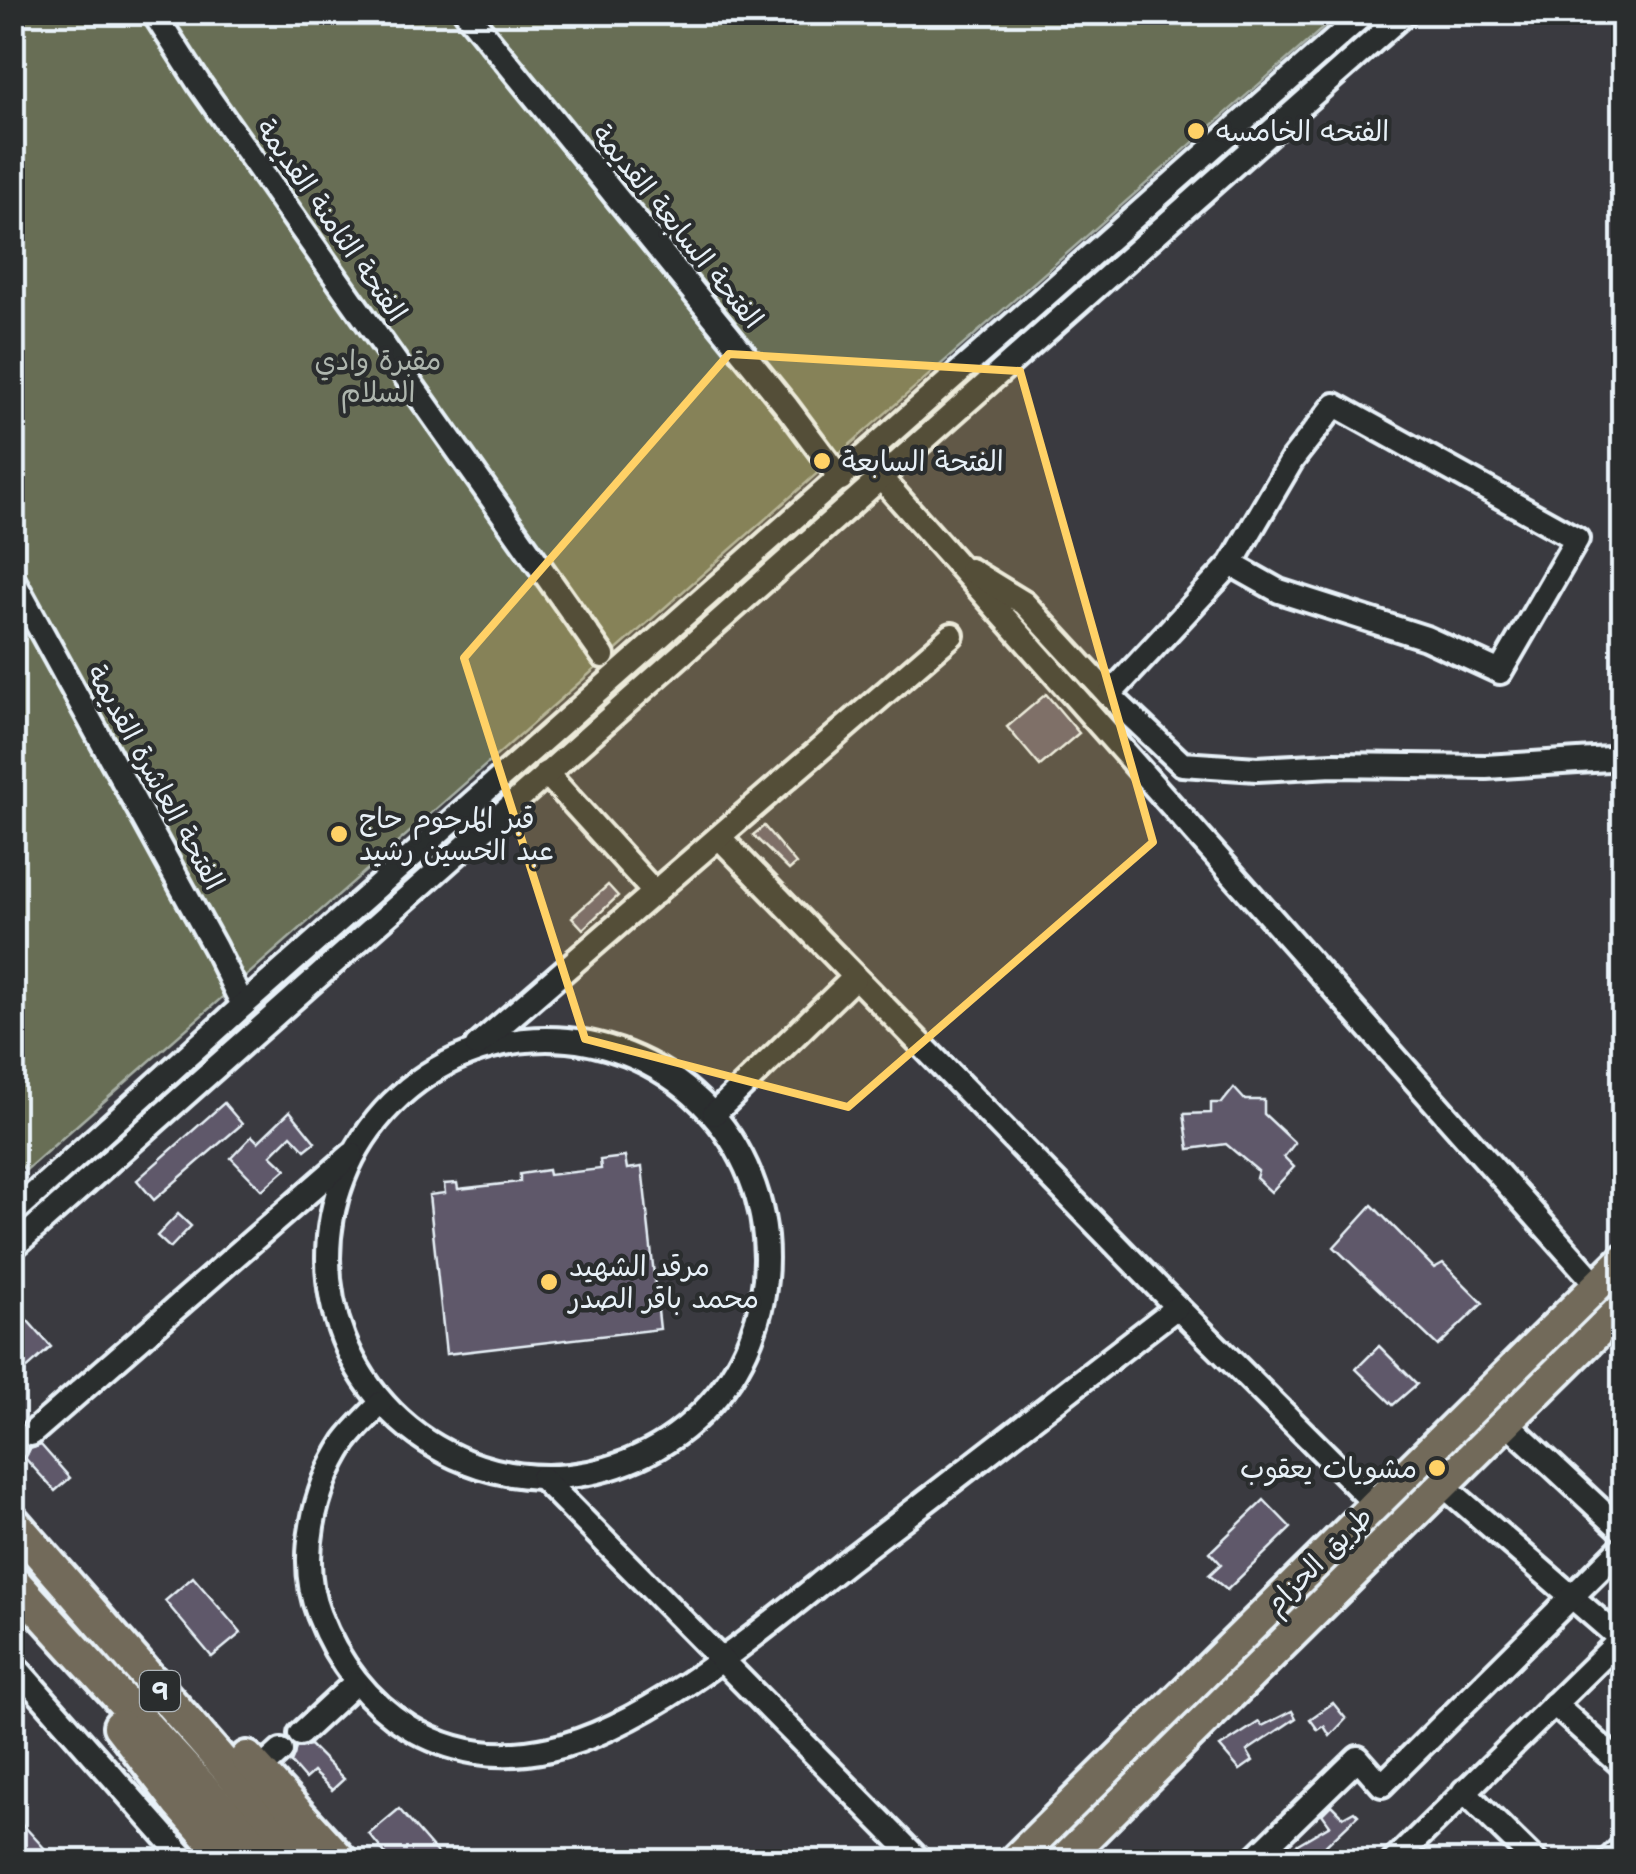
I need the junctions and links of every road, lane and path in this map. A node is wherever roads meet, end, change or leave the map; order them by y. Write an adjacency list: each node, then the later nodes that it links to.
1 (154, 12): 15 (street, الفتحة الثامنة القديمة)
2 (466, 12): 10 (street, الفتحة السابعة القديمة)
3 (1366, 12): 5 (street)
4 (1406, 12): 6 (street)
5 (1198, 161): 6 (street); 7 (street)
6 (1214, 182): 8 (street)
7 (1156, 198): 8 (street); 10 (street)
8 (1176, 216): 9 (street)
9 (880, 478): 11 (street); 18 (street)
10 (841, 479): 21 (street)
11 (951, 559): 16 (street); 33 (street)
12 (1231, 564): 12 (street); 16 (street)
13 (12, 578): 26 (street, الفتحة العاشرة القديمة)
14 (952, 635): 19 (street)
15 (603, 656)
16 (1109, 695): 17 (street)
17 (1624, 758)
18 (546, 773): 20 (street); 22 (street)
19 (719, 836): 20 (street); 24 (street)
20 (654, 892): 27 (street)
21 (333, 926): 22 (street); 23 (street)
22 (348, 948): 25 (street)
23 (286, 968): 25 (street); 26 (street)
24 (855, 977): 28 (street); 35 (street)
25 (308, 983): 31 (street)
26 (243, 1005): 30 (street)
27 (470, 1052): 28 (street); 29 (street)
28 (714, 1114): 39 (street)
29 (355, 1151): 36 (street); 38 (street)
30 (12, 1214)
31 (12, 1248)
32 (1624, 1259): 33 (main road, طريق الحزام)
33 (1597, 1285): 41 (main road, طريق الحزام)
34 (1624, 1306): 37 (main road, طريق الحزام)
35 (1177, 1307): 41 (street); 48 (street)
36 (381, 1403): 39 (street); 50 (street)
37 (1506, 1422): 40 (main road, طريق الحزام); 42 (street)
38 (20, 1444)
39 (542, 1478): 48 (street)
40 (1443, 1486): 46 (street); 63 (main road, طريق الحزام)
41 (1375, 1504): 62 (main road, طريق الحزام)
42 (1624, 1532)
43 (23, 1533): 59 (highway, 9); 60 (highway)
44 (1624, 1545): 46 (street)
45 (12, 1581): 57 (highway); 58 (highway, 9)
46 (1572, 1598): 47 (street); 64 (street)
47 (1622, 1640): 51 (street)
48 (722, 1660): 50 (street); 61 (street)
49 (12, 1663): 56 (street)
50 (355, 1683): 52 (street)
51 (1554, 1704): 53 (street); 54 (street)
52 (300, 1734)
53 (1624, 1767)
54 (1464, 1792): 65 (street); 66 (street)
55 (1624, 1845): 67 (street)
56 (188, 1862)
57 (231, 1862)
58 (270, 1862)
59 (308, 1862)
60 (342, 1862)
61 (921, 1862)
62 (1013, 1862)
63 (1061, 1862)
64 (1251, 1862)
65 (1393, 1862)
66 (1536, 1862)
67 (1607, 1862)

